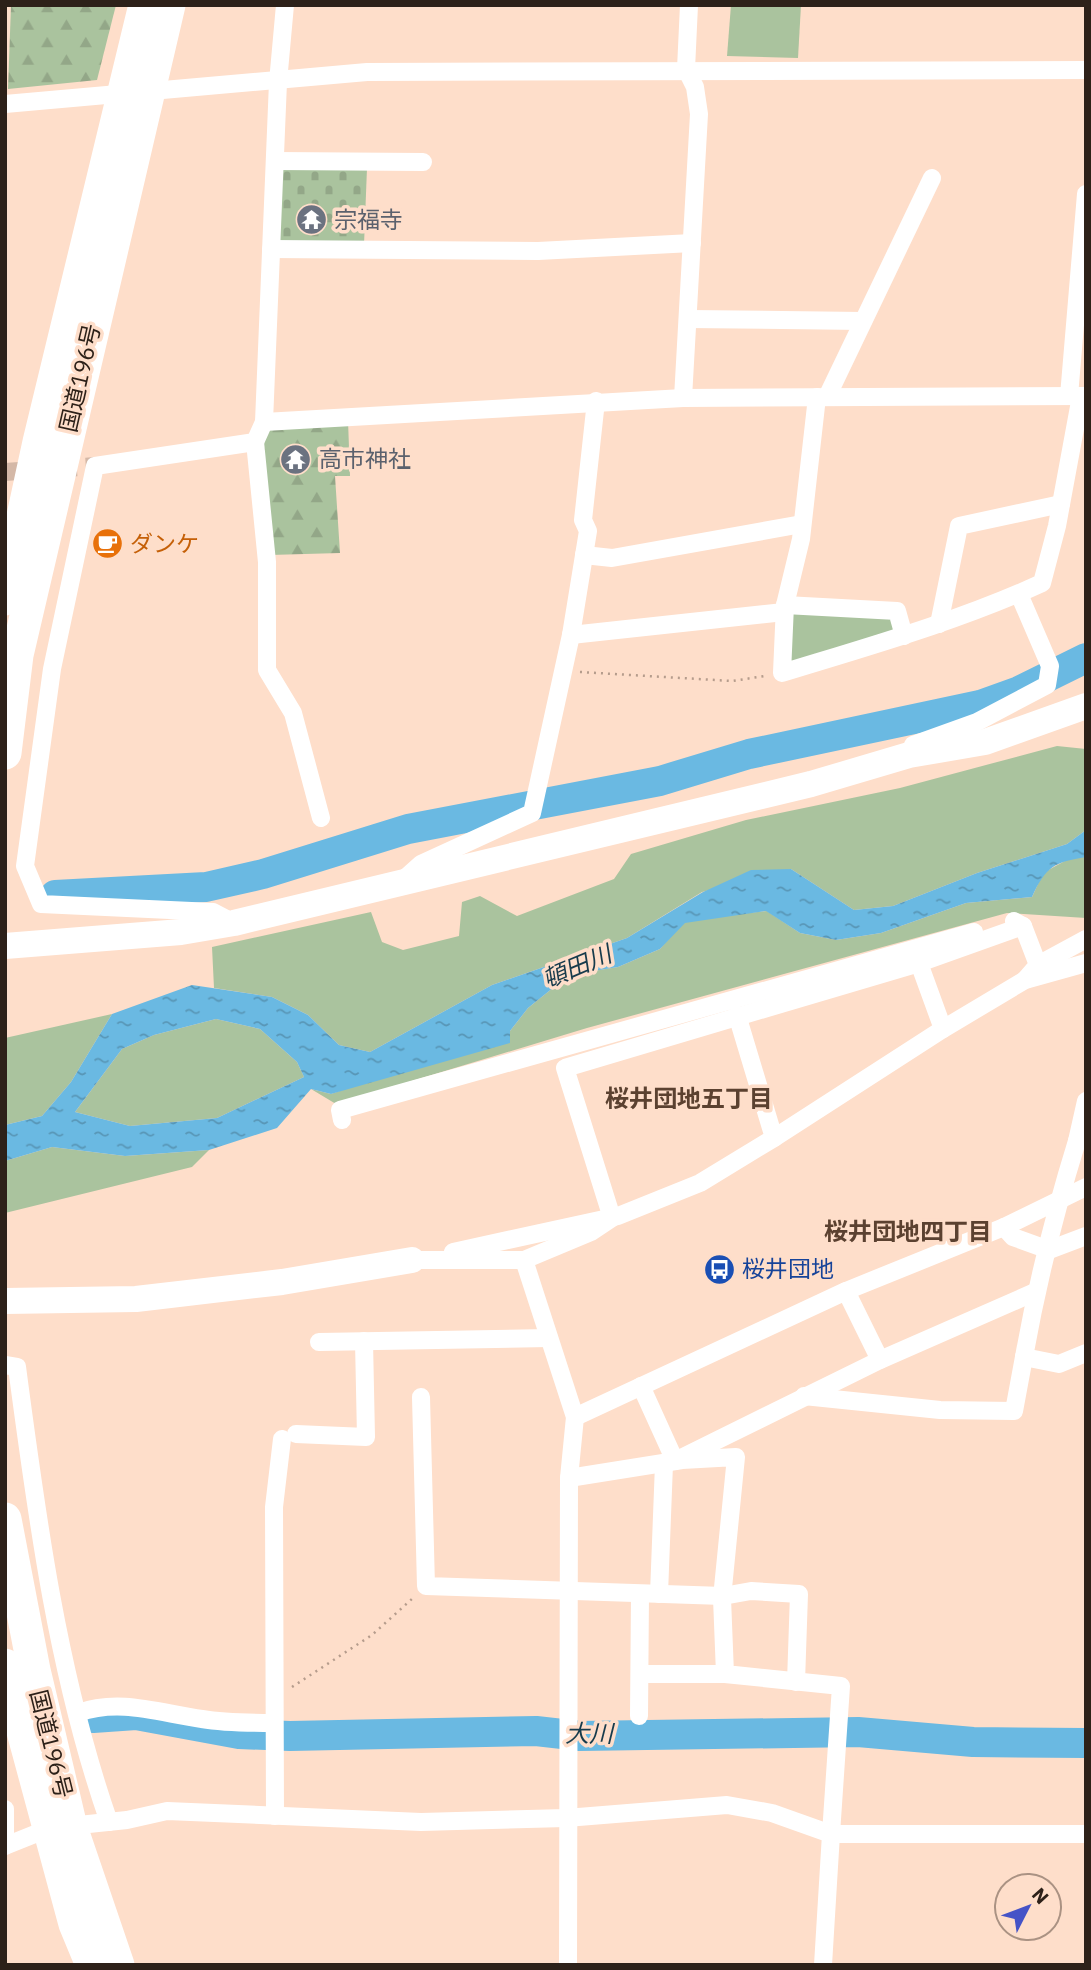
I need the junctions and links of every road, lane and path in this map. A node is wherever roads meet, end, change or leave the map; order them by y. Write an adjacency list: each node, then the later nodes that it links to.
1 (145, 5): 8 (highway, 国道196号)
2 (169, 5): 8 (highway, 国道196号)
3 (285, 5): 7 (street)
4 (690, 5): 5 (street)
5 (686, 69): 6 (street); 7 (street); 14 (street)
6 (1086, 70)
7 (278, 82): 8 (street); 10 (street)
8 (135, 92): 9 (street); 28 (highway, 国道196号); 36 (highway, 国道196号)
9 (5, 104)
10 (275, 161): 11 (street); 15 (street)
11 (423, 162)
12 (932, 177): 17 (street)
13 (1086, 194): 18 (street)
14 (692, 243): 15 (street); 16 (street)
15 (271, 249): 22 (street)
16 (688, 318): 17 (street); 20 (street)
17 (863, 321): 19 (street)
18 (1079, 396): 19 (street); 24 (street)
19 (822, 397): 20 (street); 25 (street)
20 (683, 398): 21 (street)
21 (596, 401): 22 (street); 26 (street)
22 (264, 422): 23 (street)
23 (255, 442): 38 (street); 40 (street)
24 (1061, 504): 27 (street); 30 (street)
25 (802, 524): 26 (street); 29 (street)
26 (584, 555): 31 (street)
27 (1018, 594): 30 (street); 37 (street)
28 (5, 600)
29 (784, 608): 31 (street); 32 (street); 34 (street)
30 (940, 624): 32 (street)
31 (571, 635): 33 (street)
32 (904, 636): 34 (street)
33 (562, 671): 34 (path); 39 (street)
34 (782, 673)
35 (1086, 706): 37 (street)
36 (5, 753)
37 (880, 764): 39 (street)
38 (321, 818)
39 (400, 883): 40 (street)
40 (234, 923): 43 (street)
41 (1023, 926): 44 (street); 46 (street); 51 (street)
42 (1086, 939): 46 (street)
43 (5, 946)
44 (919, 963): 48 (street); 49 (street)
45 (1086, 963): 47 (street)
46 (1038, 965): 47 (street)
47 (1025, 980): 49 (street)
48 (737, 1014): 52 (street); 56 (street)
49 (943, 1029): 52 (street)
50 (1086, 1101): 53 (street)
51 (342, 1120)
52 (774, 1138): 56 (street)
53 (1082, 1140): 55 (street)
54 (1086, 1187): 55 (street)
55 (1059, 1198): 57 (street); 59 (street)
56 (612, 1218): 60 (street); 61 (street)
57 (1004, 1227): 59 (street); 62 (street)
58 (1086, 1236): 59 (street)
59 (1049, 1250): 63 (street)
60 (412, 1260): 61 (street); 64 (street)
61 (524, 1260): 65 (street)
62 (846, 1291): 70 (street); 72 (street)
63 (1035, 1293): 69 (street); 70 (street)
64 (5, 1301)
65 (549, 1338): 66 (street); 75 (street)
66 (364, 1341): 67 (street); 88 (street)
67 (319, 1342)
68 (1086, 1353): 69 (street)
69 (1024, 1357): 73 (street)
70 (880, 1360): 73 (street)
71 (5, 1365): 89 (street)
72 (641, 1385): 75 (street); 76 (street)
73 (804, 1396): 76 (street)
74 (421, 1397): 79 (street)
75 (575, 1417): 77 (street)
76 (669, 1463): 77 (street); 82 (street); 83 (street)
77 (569, 1478): 80 (street)
78 (5, 1519): 96 (highway, 国道196号)
79 (426, 1586): 80 (street); 88 (path)
80 (568, 1592): 81 (street); 94 (street)
81 (640, 1594): 82 (street); 85 (street)
82 (659, 1594): 83 (street)
83 (723, 1596): 86 (street); 87 (street)
84 (5, 1665): 96 (highway, 国道196号)
85 (640, 1674): 86 (street); 90 (street)
86 (725, 1674): 87 (street)
87 (796, 1682): 97 (street)
88 (276, 1694): 91 (street)
89 (78, 1713): 91 (street); 95 (street)
90 (639, 1716)
91 (274, 1723): 93 (street)
92 (5, 1809): 99 (street)
93 (275, 1816): 94 (street); 95 (street)
94 (566, 1818): 97 (street); 102 (street)
95 (109, 1822): 96 (street)
96 (60, 1827): 99 (street); 100 (highway, 国道196号); 101 (highway, 国道196号)
97 (831, 1834): 98 (street); 103 (street)
98 (1086, 1834)
99 (5, 1846)
100 (92, 1965)
101 (118, 1965)
102 (568, 1965)
103 (823, 1965)

